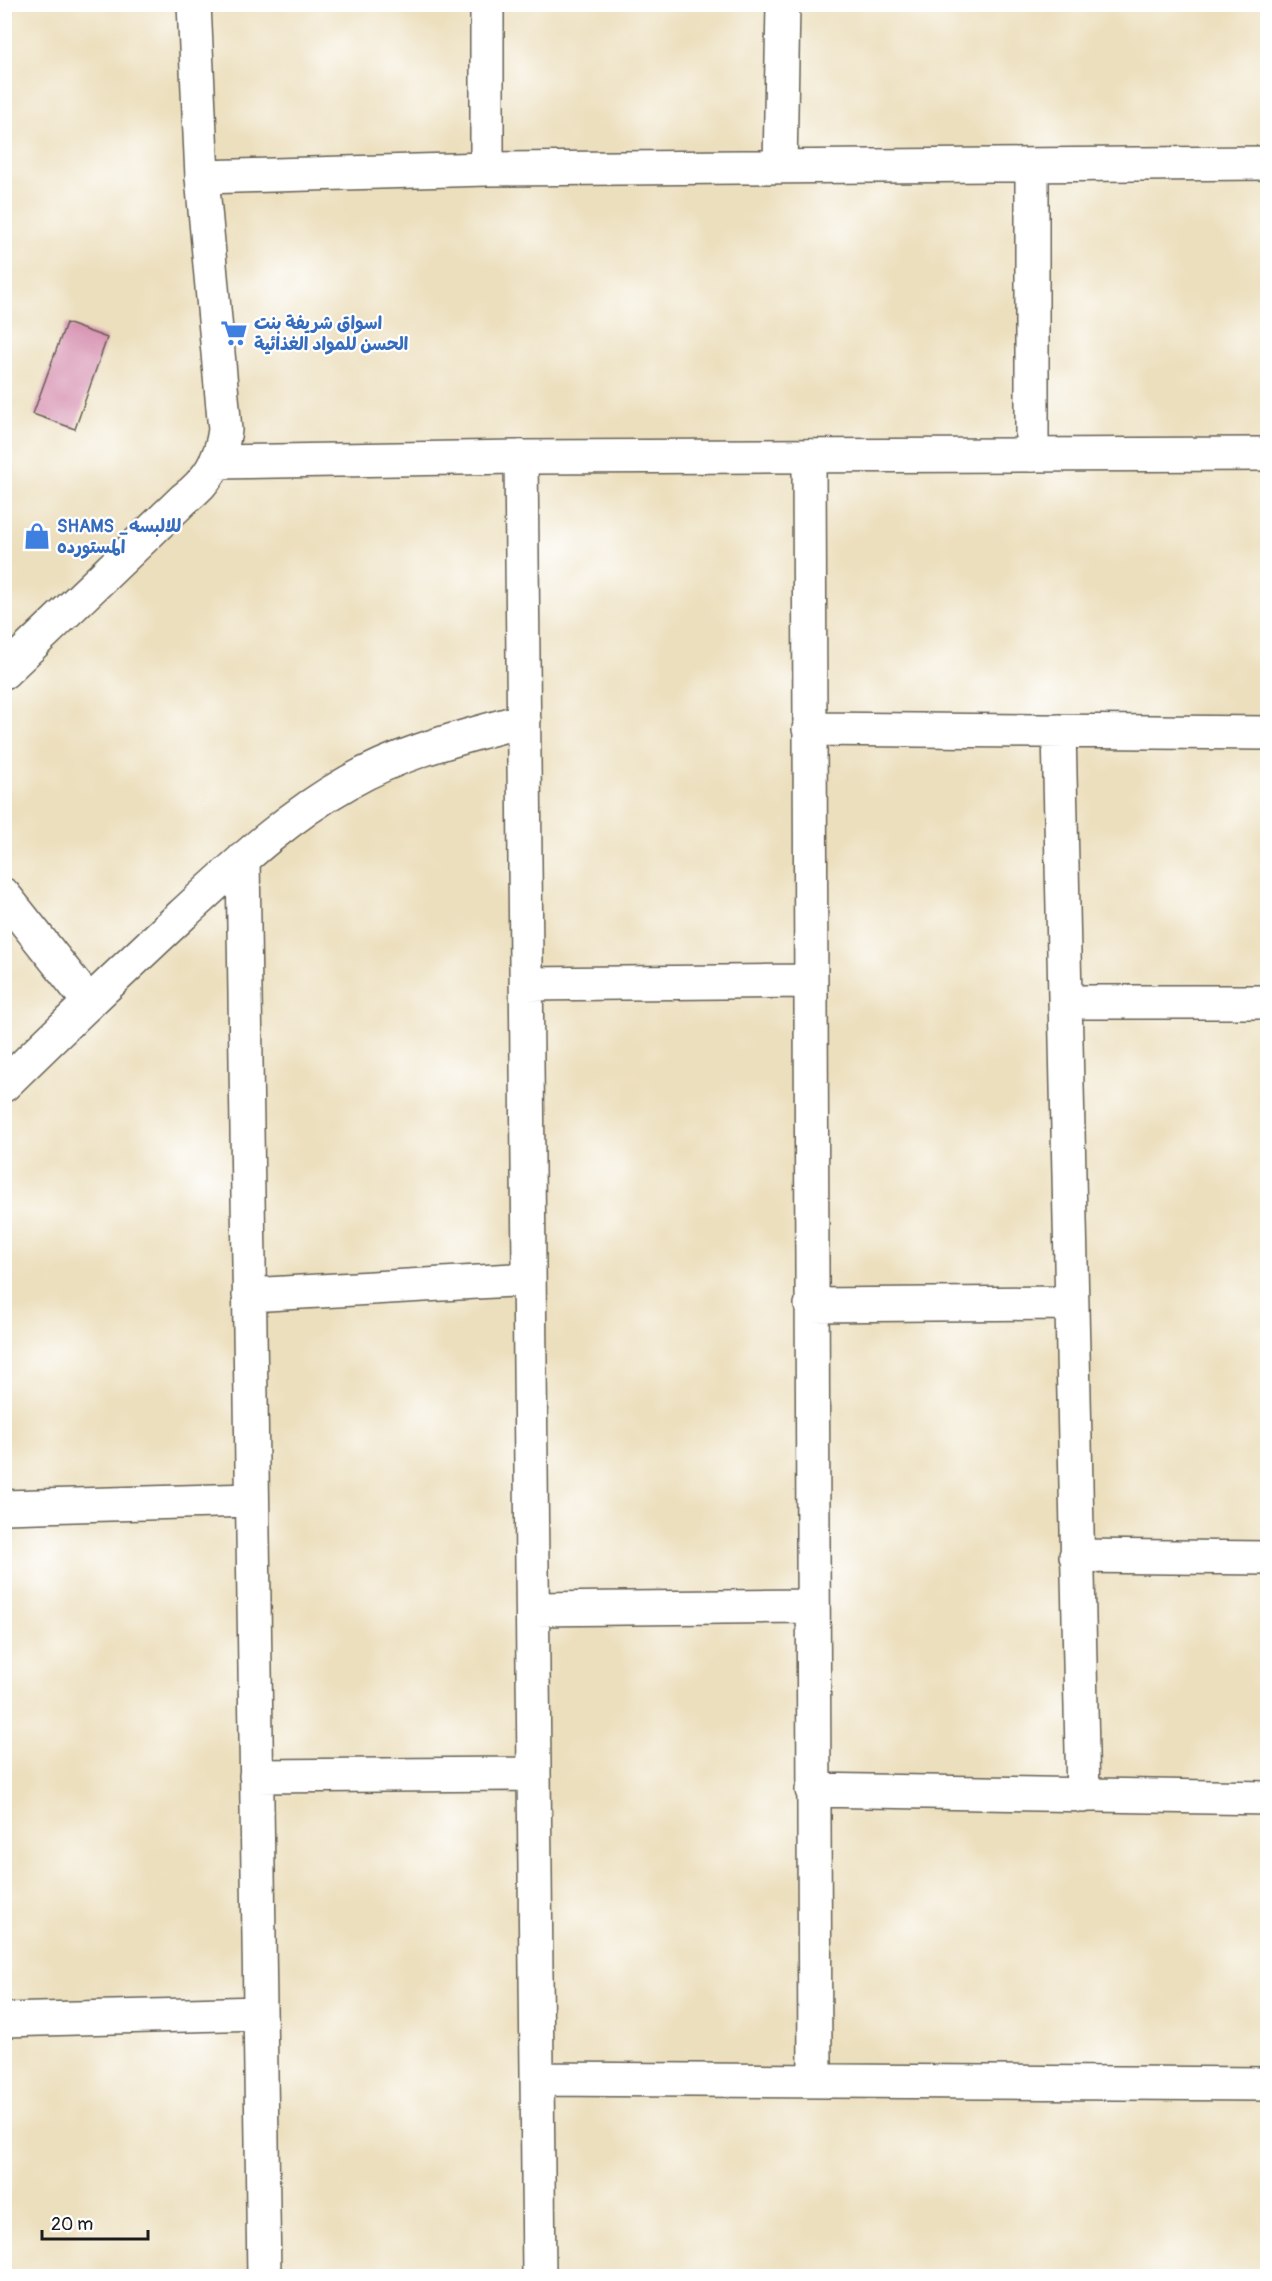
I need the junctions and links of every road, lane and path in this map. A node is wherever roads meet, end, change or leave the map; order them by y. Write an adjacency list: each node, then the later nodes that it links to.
1 (194, 4): 8 (street)
2 (487, 4): 7 (street)
3 (783, 4): 6 (street)
4 (1268, 163): 5 (street)
5 (1032, 165): 6 (street); 10 (street)
6 (780, 167): 7 (street)
7 (487, 169): 8 (street)
8 (202, 177): 13 (street)
9 (1268, 454): 10 (street)
10 (1032, 455): 11 (street)
11 (809, 456): 12 (street); 16 (street)
12 (521, 457): 13 (street); 15 (street)
13 (217, 462): 14 (street)
14 (4, 672)
15 (524, 720): 19 (street); 22 (street)
16 (809, 729): 17 (street); 21 (street)
17 (1059, 731): 18 (street); 24 (street)
18 (1268, 733)
19 (243, 859): 23 (street); 28 (street)
20 (4, 895): 23 (street)
21 (811, 981): 22 (street); 30 (street)
22 (526, 984): 27 (street)
23 (88, 1002): 26 (street)
24 (1065, 1002): 25 (street); 29 (street)
25 (1268, 1002)
26 (4, 1085)
27 (529, 1279): 28 (street); 36 (street)
28 (249, 1294): 31 (street)
29 (1071, 1303): 30 (street); 33 (street)
30 (812, 1305): 35 (street)
31 (252, 1500): 32 (street); 38 (street)
32 (4, 1507)
33 (1076, 1556): 34 (street); 40 (street)
34 (1268, 1558)
35 (810, 1606): 36 (street); 39 (street)
36 (532, 1609): 37 (street)
37 (534, 1774): 38 (street); 44 (street)
38 (256, 1776): 42 (street)
39 (812, 1790): 40 (street); 45 (street)
40 (1083, 1796): 41 (street)
41 (1268, 1798)
42 (260, 2013): 43 (street); 47 (street)
43 (4, 2020)
44 (537, 2079): 45 (street); 48 (street)
45 (815, 2081): 46 (street)
46 (1268, 2085)
47 (264, 2277)
48 (539, 2277)

